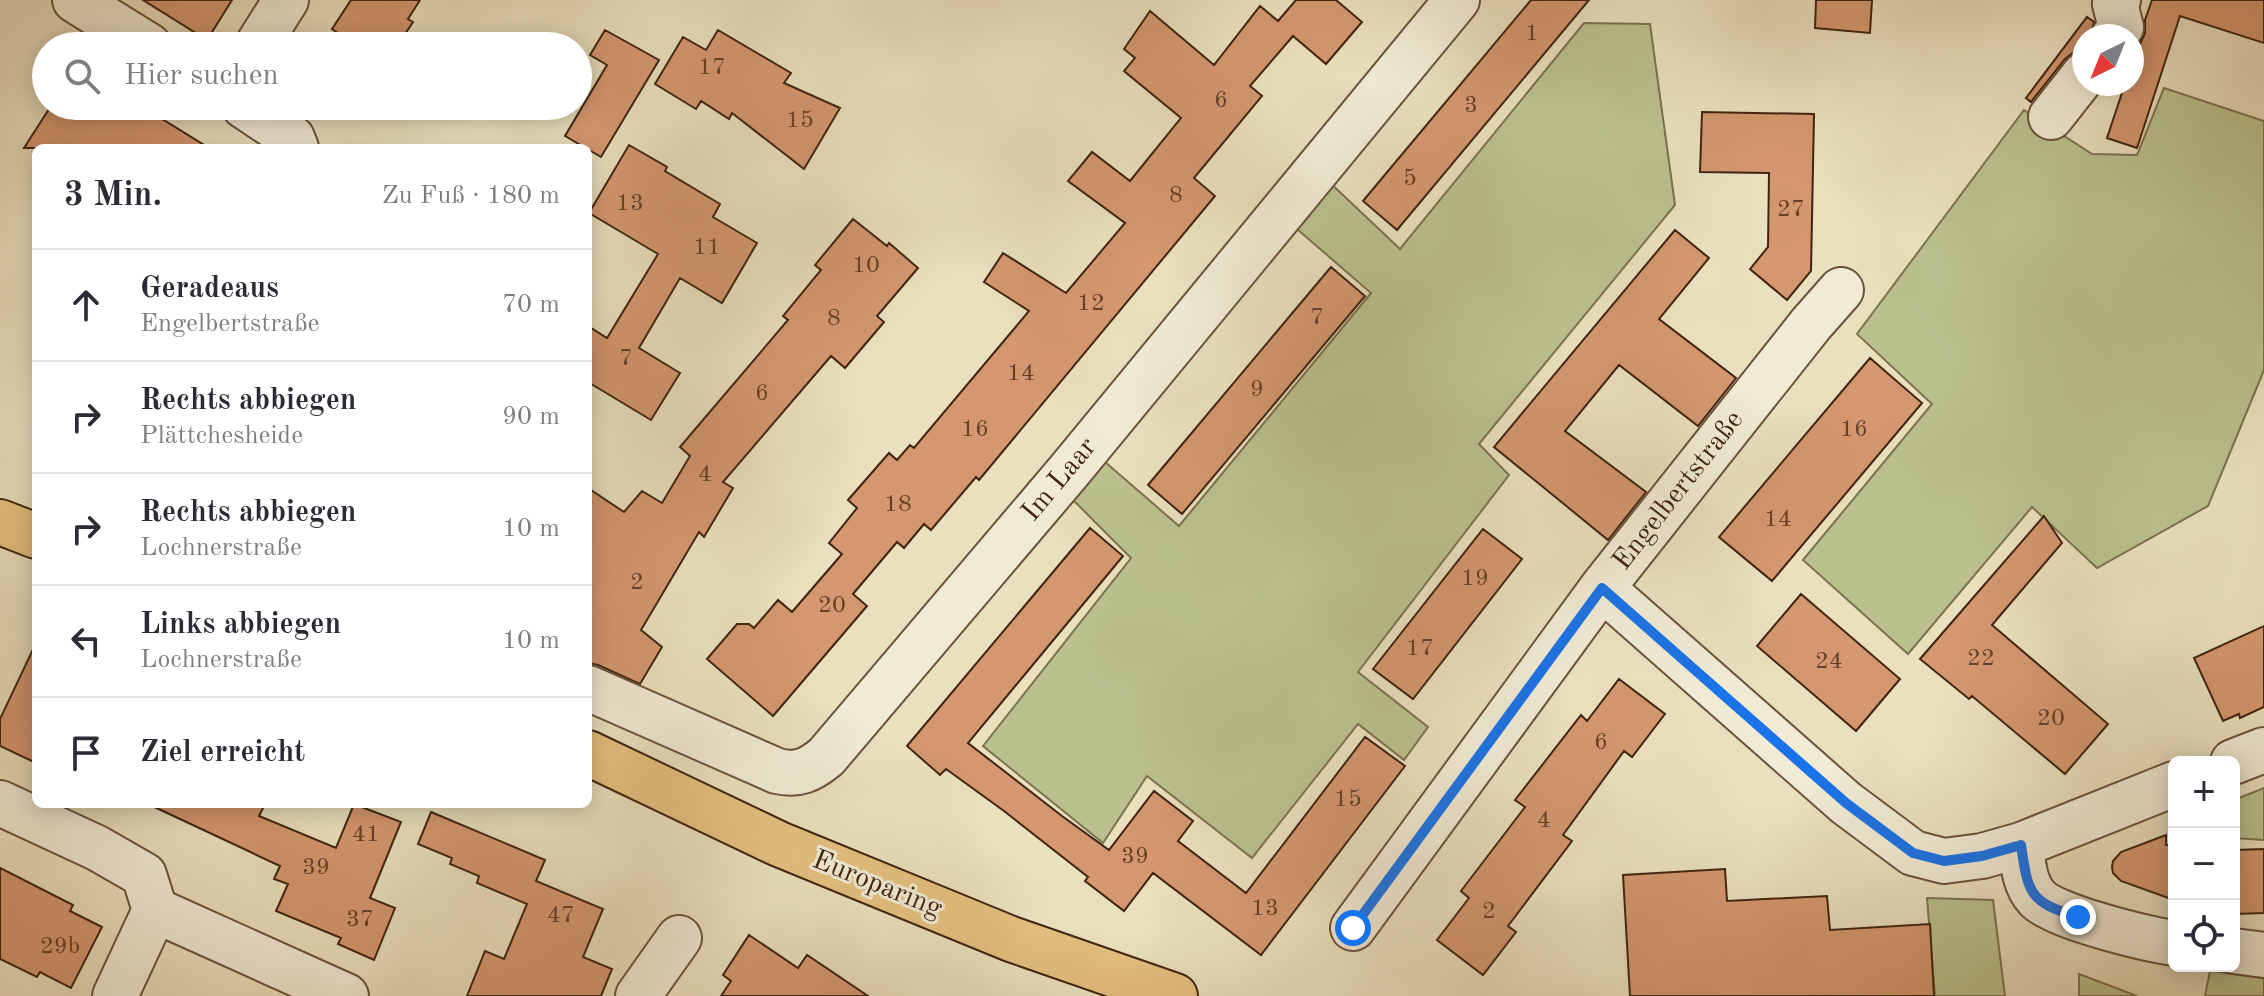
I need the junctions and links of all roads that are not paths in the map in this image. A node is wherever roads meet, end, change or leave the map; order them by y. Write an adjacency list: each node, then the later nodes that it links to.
1 (75, 0): 6 (street)
2 (286, 0): 7 (street)
3 (1457, 0): 16 (street, Im Laar)
4 (2118, 0): 5 (street)
5 (2120, 24)
6 (126, 32)
7 (266, 32)
8 (2072, 90): 9 (street)
9 (2051, 117)
10 (265, 120): 11 (street)
11 (294, 144)
12 (1841, 290): 15 (street, Engelbertstraße)
13 (0, 522): 14 (main road)
14 (32, 534)
15 (1602, 588): 22 (street); 24 (street, Engelbertstraße)
16 (592, 690)
17 (2264, 750): 19 (street)
18 (592, 755): 32 (main road, Europaring)
19 (2240, 759)
20 (2168, 786): 22 (street)
21 (0, 803): 23 (street)
22 (2021, 845): 26 (street)
23 (155, 910): 29 (street); 30 (street)
24 (1353, 928)
25 (679, 938): 31 (street)
26 (2168, 942)
27 (2240, 952): 28 (street)
28 (2264, 955)
29 (115, 996)
30 (346, 996)
31 (638, 996)
32 (1175, 996)

